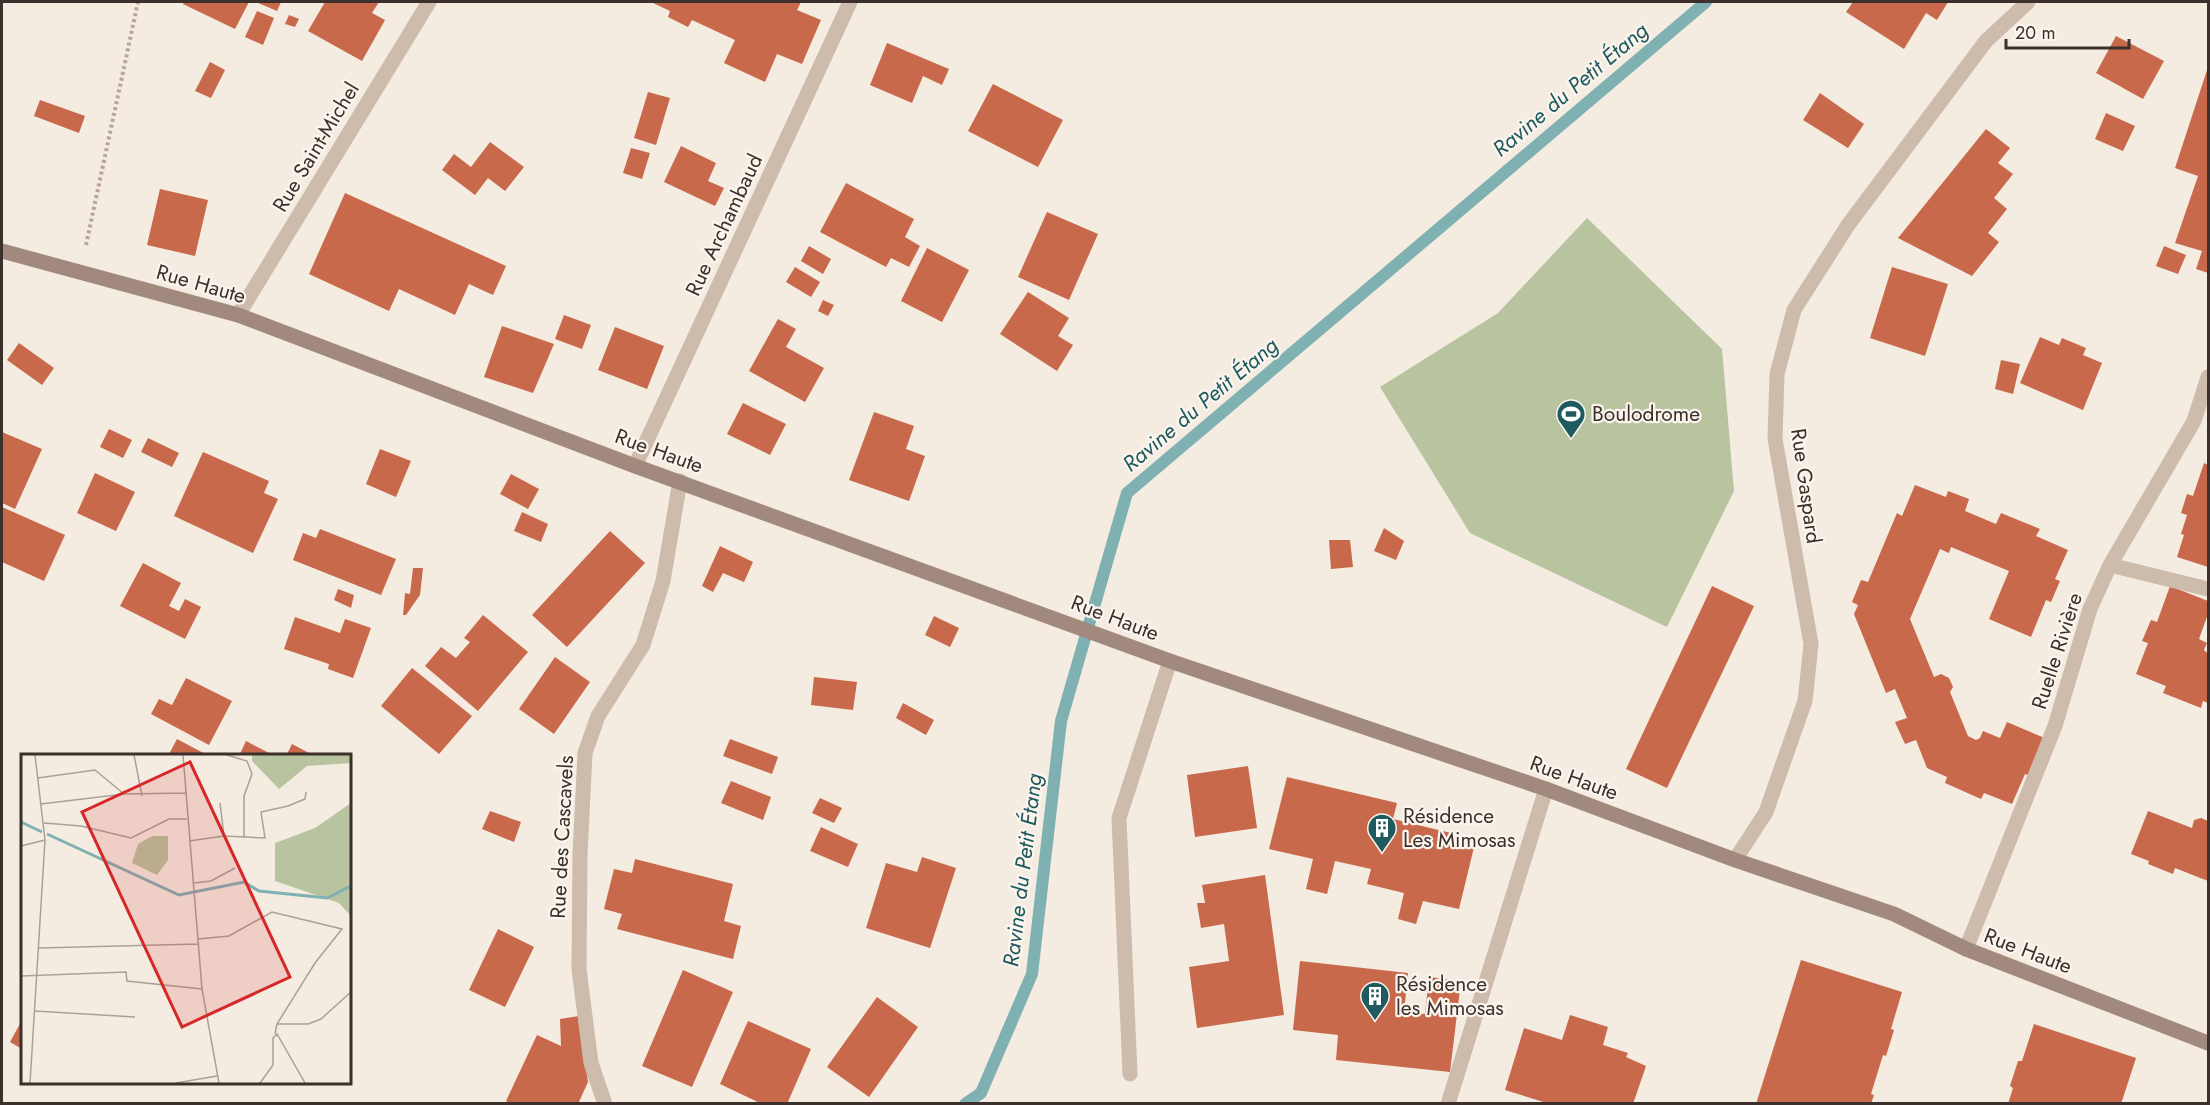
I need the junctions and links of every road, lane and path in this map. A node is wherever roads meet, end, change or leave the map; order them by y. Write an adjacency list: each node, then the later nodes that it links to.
1 (138, 2): 6 (path)
2 (429, 2): 7 (street, Rue Saint-Michel)
3 (850, 2): 11 (street, Rue Archambaud)
4 (2028, 2): 17 (street, Rue Gaspard)
5 (2, 251): 6 (main road, Rue Haute)
6 (80, 272): 7 (main road, Rue Haute)
7 (238, 315): 11 (main road, Rue Haute)
8 (2208, 377): 10 (street, Ruelle Rivière)
9 (2208, 415): 10 (street)
10 (2194, 421): 13 (street, Ruelle Rivière)
11 (635, 466): 12 (main road, Rue Haute)
12 (680, 481): 15 (main road, Rue Haute); 21 (street, Rue des Cascavels)
13 (2110, 565): 14 (street); 18 (street, Ruelle Rivière)
14 (2208, 589)
15 (1170, 662): 16 (main road, Rue Haute); 20 (street)
16 (1546, 789): 17 (main road, Rue Haute); 22 (street)
17 (1735, 860): 18 (main road, Rue Haute)
18 (1966, 949): 19 (main road, Rue Haute)
19 (2208, 1042)
20 (1130, 1074)
21 (604, 1104)
22 (1448, 1104)

